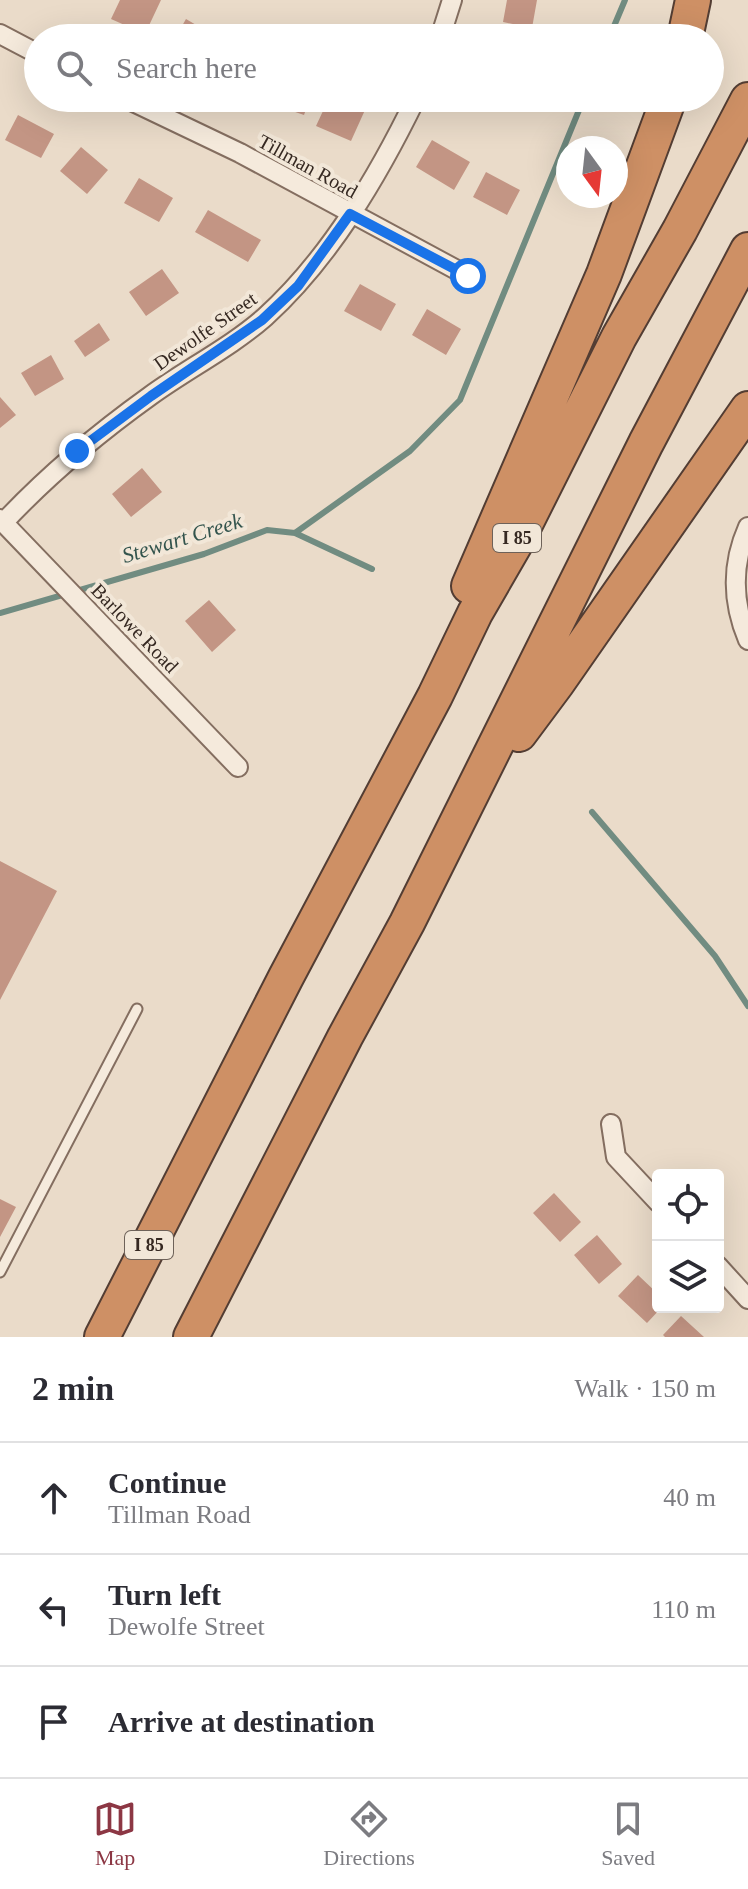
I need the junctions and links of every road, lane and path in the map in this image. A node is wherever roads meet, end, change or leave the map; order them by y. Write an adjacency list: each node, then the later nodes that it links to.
1 (452, 0): 3 (street)
2 (693, 0): 4 (highway)
3 (444, 24)
4 (688, 24)
5 (0, 34): 6 (street)
6 (24, 47)
7 (748, 100): 18 (highway, I 85)
8 (154, 112): 11 (street, Tillman Road)
9 (409, 112): 11 (street, Dewolfe Street)
10 (664, 112): 18 (highway)
11 (350, 214): 13 (street, Tillman Road); 15 (street, Dewolfe Street)
12 (748, 250): 20 (highway)
13 (468, 276)
14 (748, 409): 20 (highway)
15 (2, 521): 19 (street, Barlowe Road)
16 (748, 527): 17 (street)
17 (748, 640)
18 (435, 696): 27 (highway, I 85)
19 (238, 767)
20 (452, 834): 28 (highway)
21 (137, 1009): 24 (lane)
22 (611, 1124): 23 (street)
23 (652, 1196)
24 (0, 1272)
25 (724, 1273): 26 (street)
26 (748, 1299)
27 (102, 1337)
28 (191, 1337)

